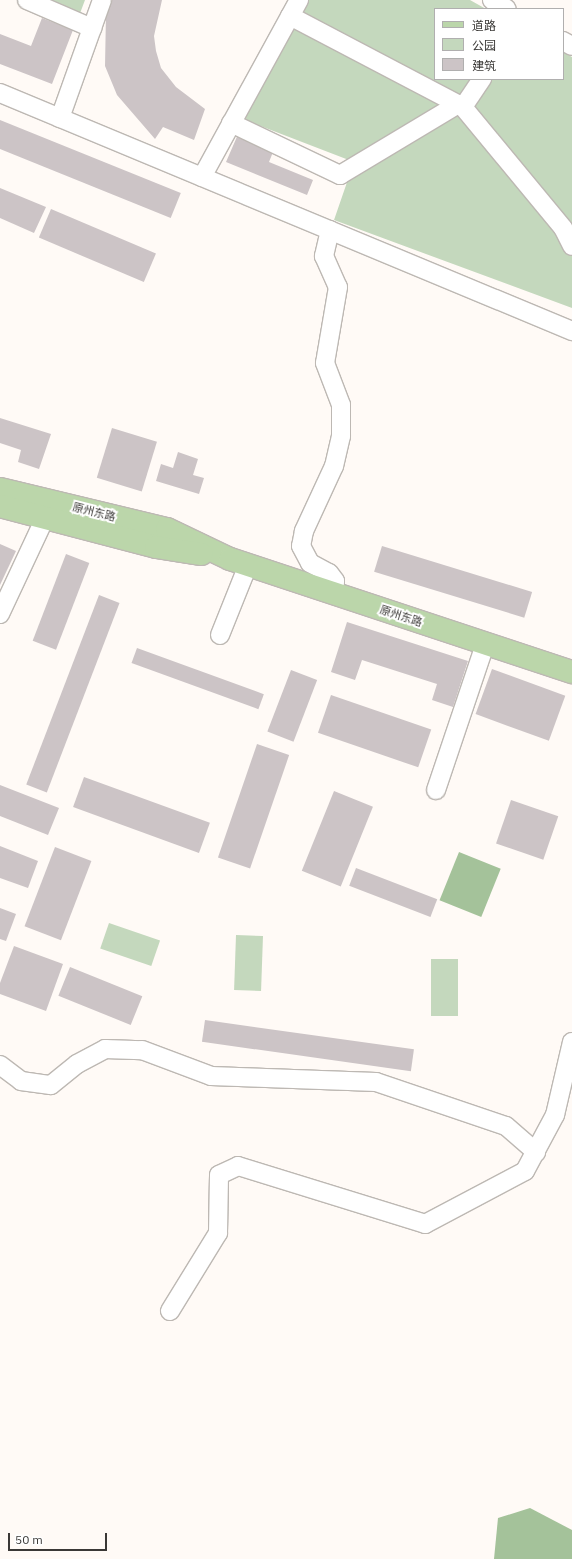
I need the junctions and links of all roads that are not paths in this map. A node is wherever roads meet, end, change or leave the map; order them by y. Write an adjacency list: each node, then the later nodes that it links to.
1 (27, 0): 7 (street)
2 (102, 0): 7 (street)
3 (299, 0): 6 (street)
4 (492, 0): 5 (street)
5 (506, 8)
6 (290, 16): 10 (street); 12 (street)
7 (92, 28): 11 (street)
8 (481, 80): 10 (street)
9 (0, 93): 11 (street)
10 (461, 105): 12 (street); 15 (street)
11 (60, 118): 13 (street)
12 (232, 123): 13 (street)
13 (202, 177): 14 (street)
14 (330, 230): 16 (street); 21 (street)
15 (572, 246)
16 (572, 332)
17 (0, 489): 20 (main road, 原州东路)
18 (0, 506): 19 (main road, 原州东路)
19 (44, 518): 20 (main road, 原州东路); 22 (street)
20 (239, 562): 21 (main road, 原州东路); 23 (street)
21 (334, 593): 24 (main road, 原州东路)
22 (0, 614)
23 (220, 635)
24 (485, 644): 25 (main road, 原州东路); 26 (street)
25 (572, 672)
26 (436, 790)
27 (572, 1042): 29 (street)
28 (0, 1065): 29 (street)
29 (536, 1152): 30 (street)
30 (170, 1311)

